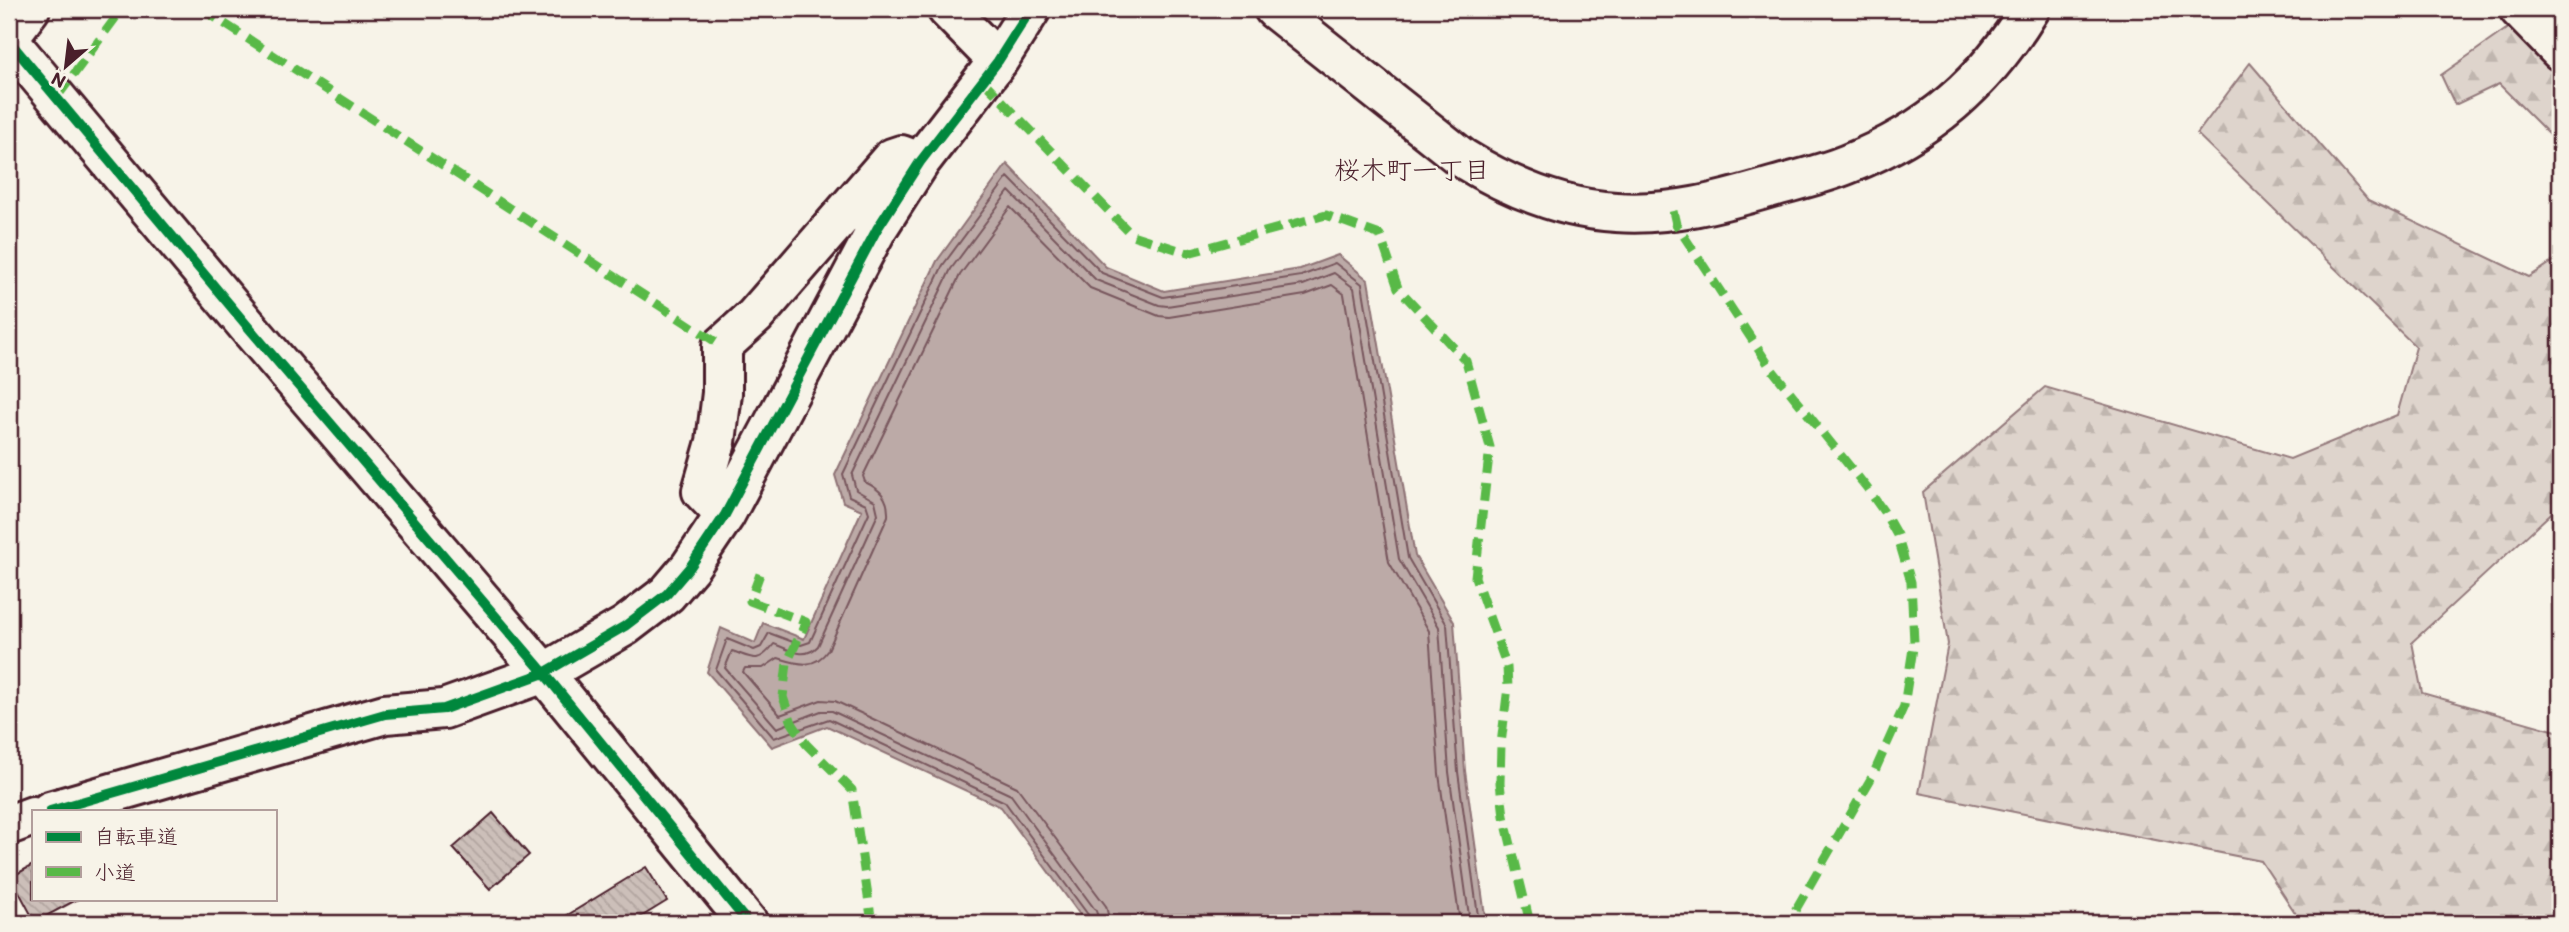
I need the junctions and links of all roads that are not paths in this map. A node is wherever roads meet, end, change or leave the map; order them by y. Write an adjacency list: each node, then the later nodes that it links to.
1 (30, 9): 7 (main road)
2 (947, 9): 9 (main road)
3 (1031, 9): 9 (main road)
4 (1274, 9): 5 (main road)
5 (2030, 9)
6 (2519, 9): 8 (main road)
7 (9, 39): 12 (main road)
8 (2560, 51)
9 (998, 61): 10 (main road)
10 (920, 162): 11 (main road); 11 (main road)
11 (725, 514): 12 (main road)
12 (544, 673): 13 (main road); 16 (main road)
13 (53, 810)
14 (32, 816): 15 (main road)
15 (9, 825)
16 (748, 923)

